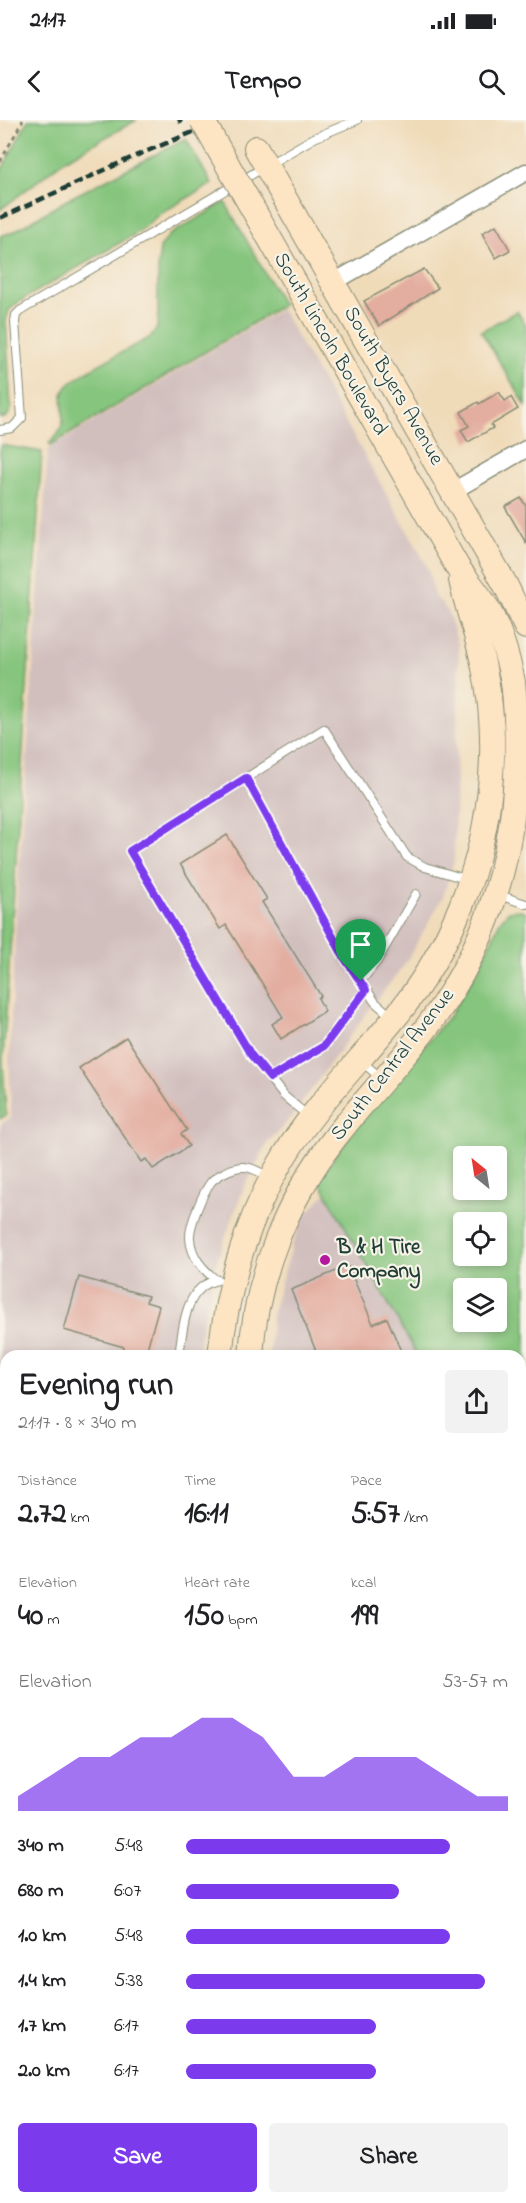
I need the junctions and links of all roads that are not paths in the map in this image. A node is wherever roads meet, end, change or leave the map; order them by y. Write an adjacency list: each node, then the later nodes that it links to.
1 (202, 120): 9 (main road, South Lincoln Boulevard, bridge)
2 (357, 120): 3 (lane)
3 (261, 157): 5 (main road, South Byers Avenue); 6 (lane)
4 (526, 172): 5 (street)
5 (334, 282): 8 (main road, South Byers Avenue)
6 (0, 430)
7 (526, 449): 8 (street)
8 (453, 491): 10 (main road, South Byers Avenue)
9 (459, 568): 12 (main road, South Central Avenue); 14 (main road, South Central Avenue)
10 (526, 627)
11 (246, 778): 12 (lane); 16 (lane); 20 (lane)
12 (471, 881): 18 (main road, South Central Avenue)
13 (417, 894): 16 (lane)
14 (499, 895): 15 (lane); 21 (main road, South Central Avenue)
15 (526, 904)
16 (361, 981): 17 (lane)
17 (366, 990): 18 (lane); 20 (lane)
18 (394, 1019): 19 (main road, South Central Avenue)
19 (360, 1060): 21 (lane); 22 (main road, South Central Avenue)
20 (270, 1078): 22 (lane)
21 (383, 1080): 27 (main road, South Central Avenue)
22 (311, 1118): 23 (main road, South Central Avenue)
23 (271, 1178): 24 (main road, South Central Avenue); 24 (lane)
24 (224, 1281): 25 (lane); 26 (main road, South Central Avenue)
25 (180, 1350)
26 (223, 1350)
27 (252, 1350)

